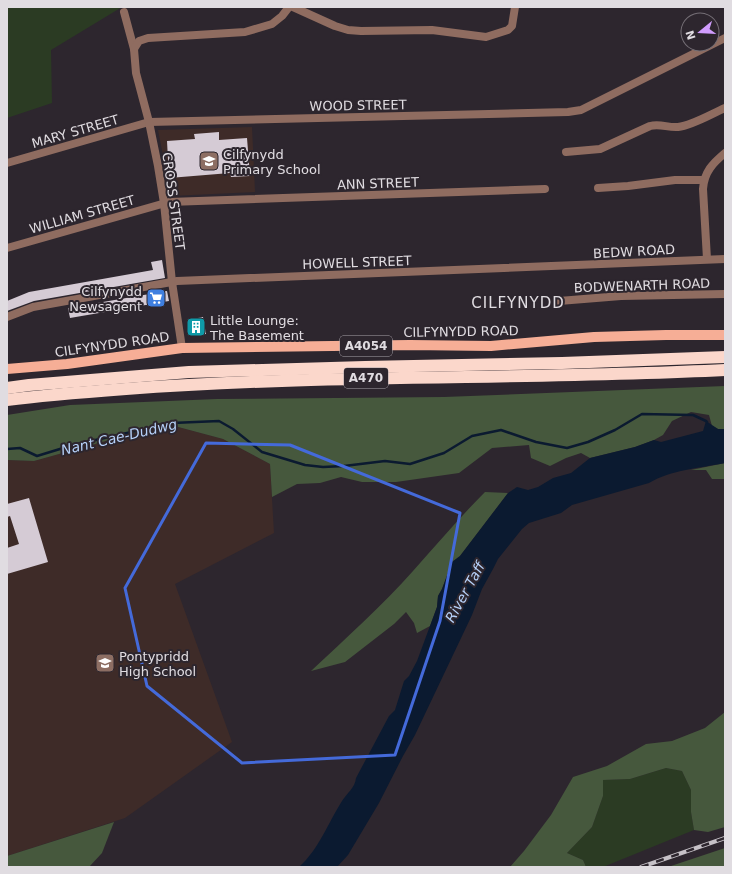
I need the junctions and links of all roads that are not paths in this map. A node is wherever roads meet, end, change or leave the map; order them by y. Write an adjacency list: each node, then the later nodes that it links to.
1 (289, 7): 6 (street)
2 (294, 7): 3 (street)
3 (515, 7)
4 (124, 12): 6 (street, CROSS STREET)
5 (725, 38): 8 (street, WOOD STREET)
6 (134, 49): 8 (street, CROSS STREET)
7 (725, 108): 9 (street)
8 (149, 122): 11 (street, MARY STREET); 15 (street, CROSS STREET)
9 (566, 152)
10 (725, 153): 12 (street)
11 (7, 163)
12 (704, 180): 13 (street); 17 (street)
13 (598, 188)
14 (545, 189): 15 (street, ANN STREET)
15 (164, 203): 16 (street, WILLIAM STREET); 20 (street, CROSS STREET)
16 (7, 248)
17 (707, 259): 18 (street, BEDW ROAD); 19 (street, BEDW ROAD)
18 (725, 259)
19 (544, 267): 20 (street, HOWELL STREET)
20 (172, 282): 23 (street, HOWELL STREET); 25 (street, CROSS STREET)
21 (725, 294): 22 (street, BODWENARTH ROAD)
22 (559, 301)
23 (7, 318)
24 (725, 335): 25 (main road, CILFYNYDD ROAD / A4054)
25 (182, 348): 27 (main road, CILFYNYDD ROAD / A4054)
26 (725, 357): 29 (highway, A470)
27 (7, 369)
28 (725, 370): 30 (highway, A470)
29 (7, 388)
30 (7, 400)

